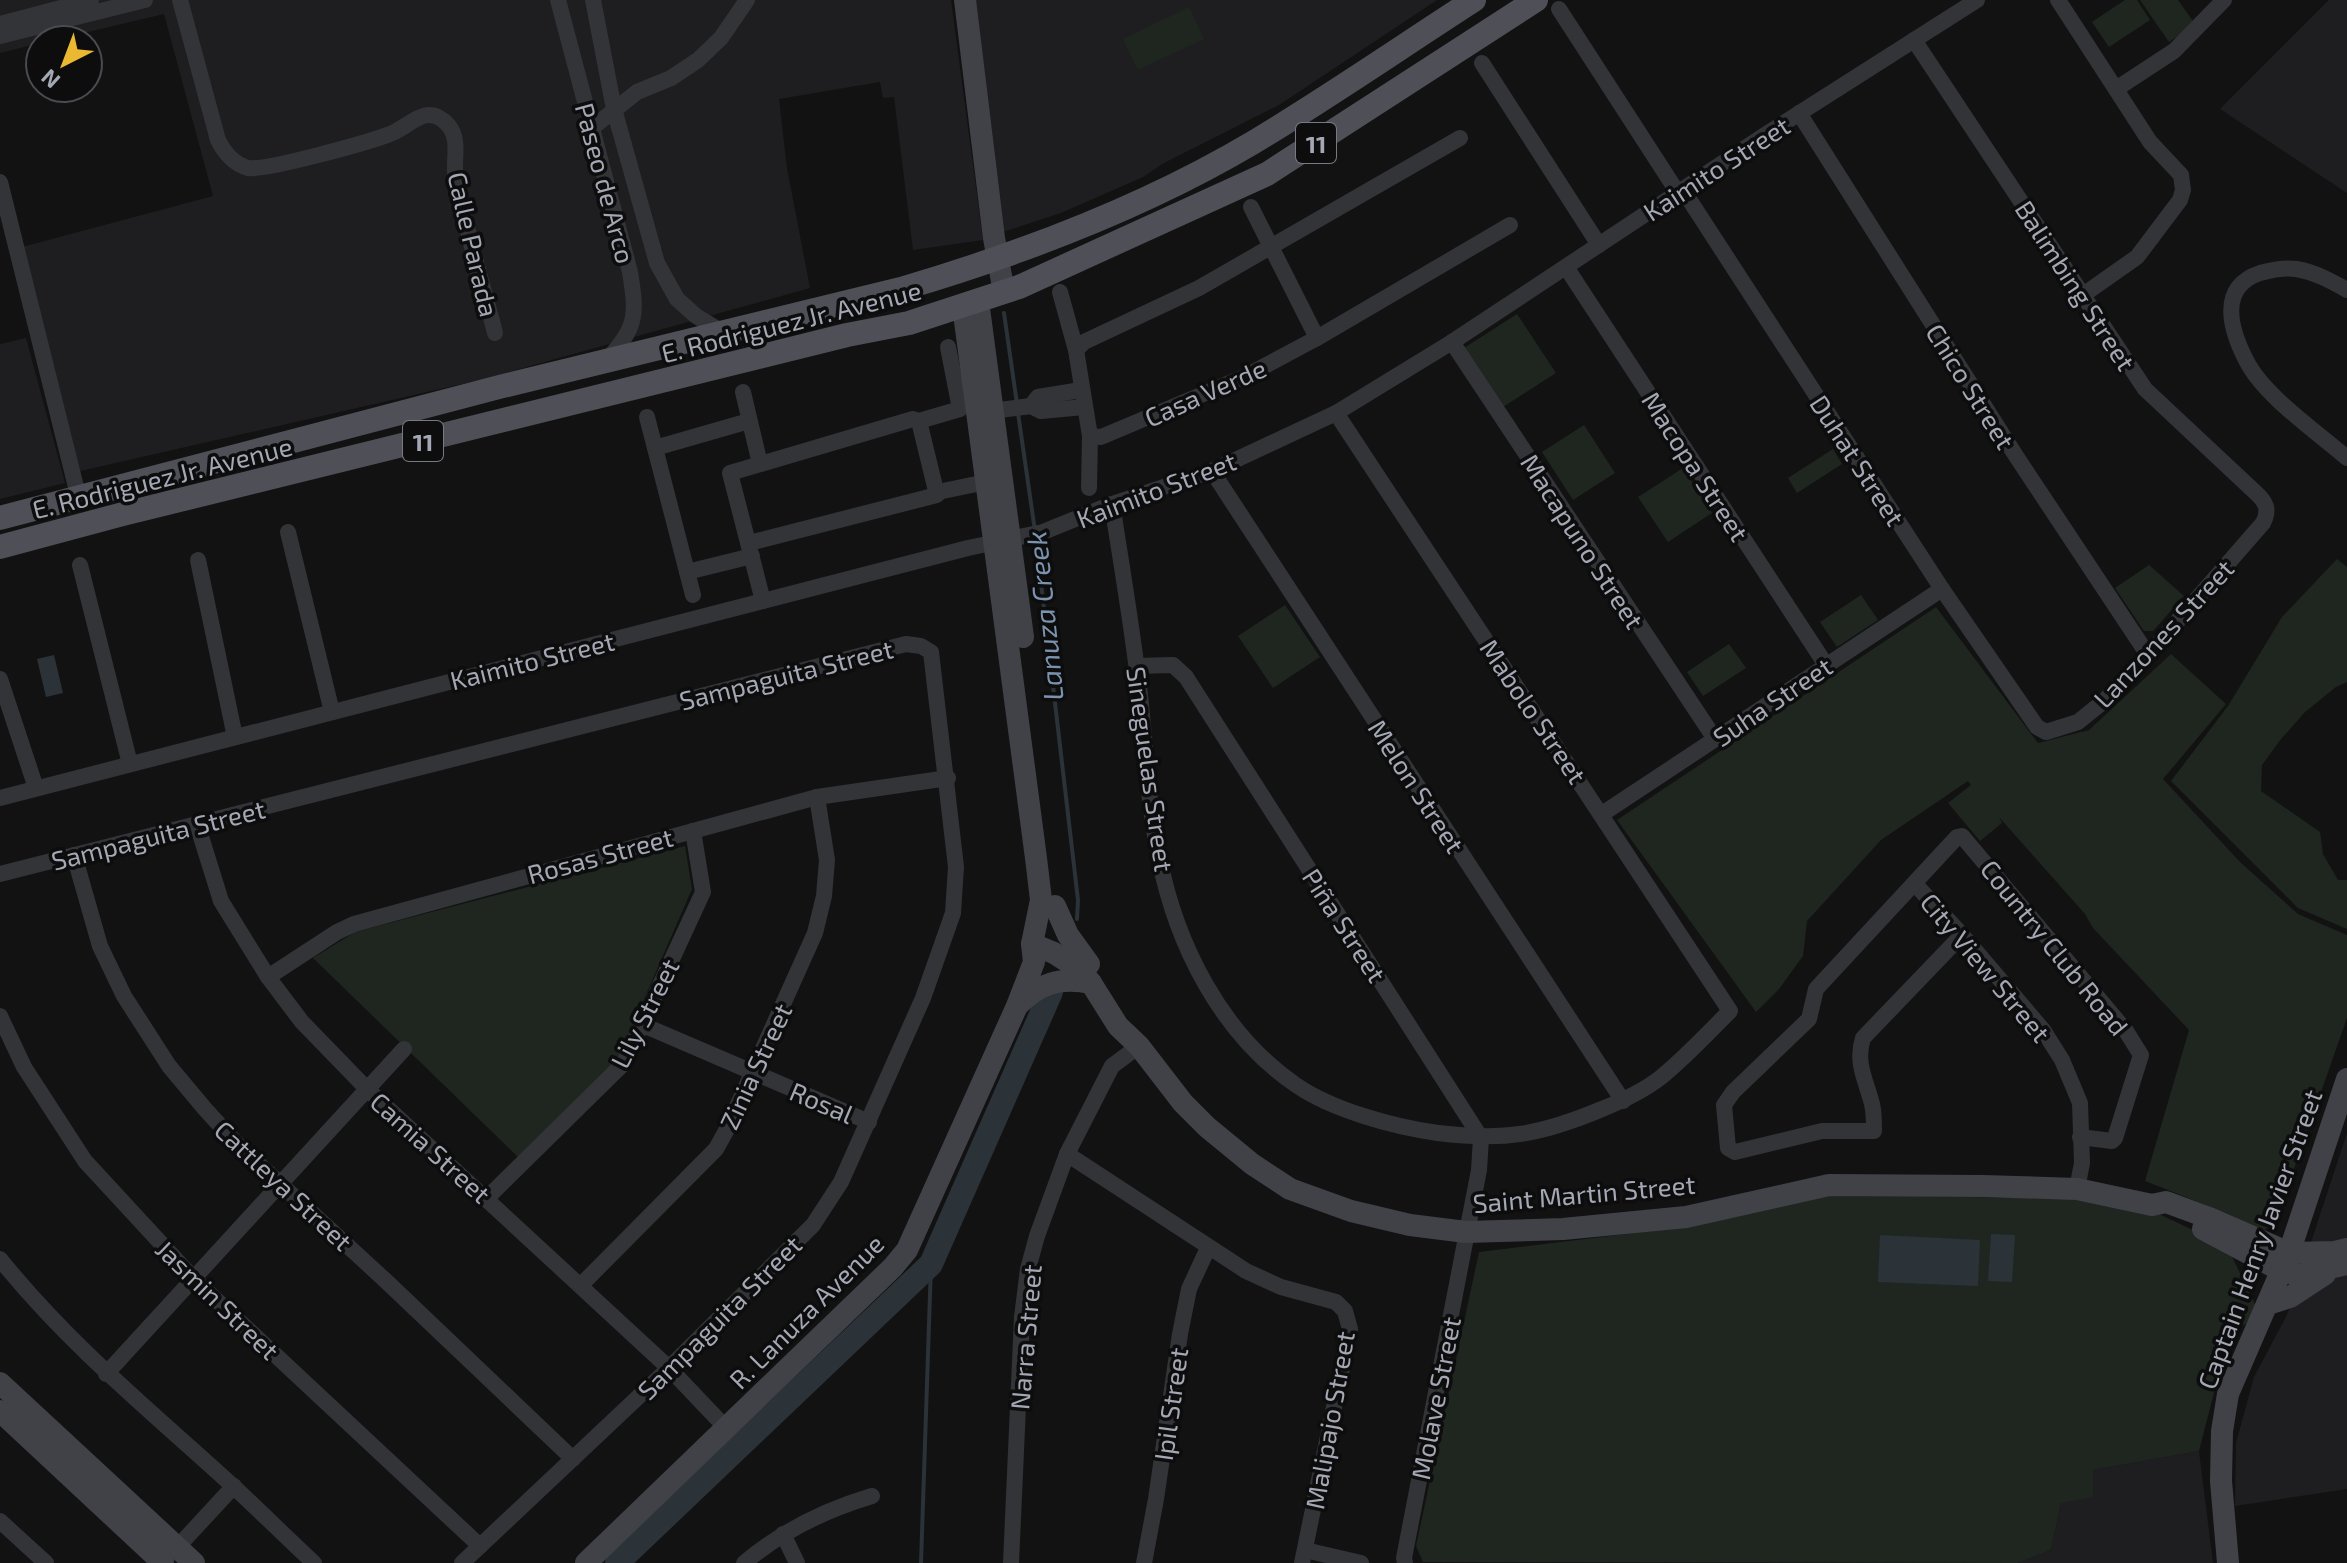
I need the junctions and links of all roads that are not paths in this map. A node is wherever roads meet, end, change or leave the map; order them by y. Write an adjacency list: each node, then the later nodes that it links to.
1 (91, 0): 14 (street)
2 (145, 0): 15 (street)
3 (180, 0): 40 (street, Calle Parada)
4 (558, 0): 21 (street, Paseo de Arco)
5 (593, 0): 19 (street, Paseo de Arco)
6 (747, 0): 19 (street)
7 (965, 0): 29 (main road)
8 (1474, 0): 29 (main road, E. Rodriguez Jr. Avenue / 11)
9 (1536, 0): 35 (main road, E. Rodriguez Jr. Avenue / 11)
10 (1977, 0): 16 (street, Kaimito Street)
11 (2058, 0): 18 (street)
12 (2224, 0): 18 (street)
13 (1559, 9): 24 (street, Duhat Street)
14 (0, 24)
15 (0, 36)
16 (1914, 40): 20 (street, Kaimito Street); 37 (street, Balimbing Street)
17 (1482, 63): 27 (street)
18 (2116, 89): 37 (street)
19 (614, 109): 21 (street); 30 (street, Paseo de Arco)
20 (1799, 113): 24 (street, Kaimito Street); 80 (street, Chico Street)
21 (592, 128): 32 (street, Paseo de Arco)
22 (1460, 138): 28 (street)
23 (0, 182): 65 (street)
24 (1681, 192): 27 (street, Kaimito Street); 77 (street, Duhat Street)
25 (1251, 207): 28 (street)
26 (1510, 225): 41 (street, Casa Verde)
27 (1599, 245): 31 (street, Kaimito Street)
28 (1272, 248): 41 (street); 44 (street)
29 (997, 259): 33 (main road, E. Rodriguez Jr. Avenue / 11); 35 (main road); 38 (main road)
30 (657, 263): 32 (street); 39 (street, Paseo de Arco)
31 (1566, 267): 42 (street, Kaimito Street); 81 (street, Macopa Street)
32 (630, 272): 45 (street, Paseo de Arco)
33 (944, 276): 38 (main road); 39 (main road, E. Rodriguez Jr. Avenue / 11)
34 (2347, 290): 59 (street)
35 (1004, 292): 38 (main road, E. Rodriguez Jr. Avenue / 11)
36 (1060, 292): 44 (street)
37 (2083, 295): 67 (street, Balimbing Street)
38 (970, 297): 49 (main road, E. Rodriguez Jr. Avenue / 11); 52 (main road, R. Lanuza Avenue)
39 (721, 331): 45 (main road, E. Rodriguez Jr. Avenue / 11)
40 (495, 333)
41 (1317, 338): 57 (street, Casa Verde)
42 (1452, 342): 53 (street, Kaimito Street); 87 (street, Macapuno Street)
43 (948, 347): 56 (street)
44 (1076, 350): 47 (street)
45 (607, 360): 46 (main road, E. Rodriguez Jr. Avenue / 11)
46 (570, 370): 49 (main road); 65 (main road, E. Rodriguez Jr. Avenue / 11)
47 (1081, 390): 50 (street); 51 (street)
48 (743, 392): 55 (street)
49 (577, 403): 69 (main road, E. Rodriguez Jr. Avenue / 11)
50 (1030, 406): 51 (street); 52 (street)
51 (1084, 407): 57 (street)
52 (992, 411): 62 (main road, R. Lanuza Avenue); 71 (main road, R. Lanuza Avenue)
53 (1336, 413): 61 (street, Kaimito Street); 93 (street, Mabolo Street)
54 (647, 417): 58 (street)
55 (749, 421): 58 (street); 60 (street)
56 (919, 421): 60 (street); 64 (street)
57 (1090, 436): 63 (street)
58 (655, 448): 76 (street)
59 (2347, 458)
60 (760, 464): 73 (street)
61 (1212, 471): 66 (street, Kaimito Street); 113 (street, Melon Street)
62 (986, 482): 64 (street); 71 (main road, R. Lanuza Avenue)
63 (1089, 488)
64 (938, 492): 73 (street)
65 (73, 500): 68 (main road, E. Rodriguez Jr. Avenue / 11); 69 (main road)
66 (1112, 504): 71 (street, Kaimito Street); 82 (street, Sineguelas Street)
67 (2267, 506): 80 (street, Lanzones Street)
68 (0, 518)
69 (72, 527): 72 (main road, E. Rodriguez Jr. Avenue / 11)
70 (288, 532): 84 (street)
71 (1019, 538): 79 (street, Kaimito Street); 99 (main road, R. Lanuza Avenue); 101 (main road, R. Lanuza Avenue)
72 (0, 547)
73 (751, 549): 76 (street); 79 (street)
74 (198, 560): 86 (street)
75 (80, 565): 88 (street)
76 (687, 572): 78 (street)
77 (1942, 589): 81 (street, Suha Street); 85 (street, Duhat Street)
78 (693, 595)
79 (763, 601): 84 (street, Kaimito Street)
80 (2148, 655): 85 (street, Lanzones Street)
81 (1826, 665): 87 (street, Suha Street)
82 (1137, 666): 116 (street, Piña Street); 116 (street, Sineguelas Street)
83 (0, 679): 90 (street)
84 (332, 712): 86 (street, Kaimito Street)
85 (2037, 727)
86 (235, 737): 88 (street, Kaimito Street)
87 (1715, 739): 93 (street, Suha Street)
88 (130, 764): 90 (street, Kaimito Street)
89 (948, 778): 91 (street, Rosas Street); 94 (street, Sampaguita Street); 114 (street, Sampaguita Street)
90 (36, 788): 92 (street, Kaimito Street)
91 (817, 797): 95 (street, Rosas Street); 110 (street, Zinia Street)
92 (0, 798)
93 (1602, 814): 105 (street, Mabolo Street)
94 (197, 824): 96 (street, Sampaguita Street); 103 (street, Camia Street)
95 (693, 831): 103 (street, Rosas Street); 107 (street, Lily Street)
96 (74, 855): 97 (street, Sampaguita Street); 118 (street, Cattleya Street)
97 (0, 874)
98 (1915, 884): 100 (street, City View Street); 100 (street); 115 (street, Country Club Road)
99 (1055, 906): 101 (main road, R. Lanuza Avenue); 102 (main road)
100 (1962, 935): 115 (street, City View Street)
101 (1039, 945): 102 (main road, Saint Martin Street); 104 (main road, R. Lanuza Avenue)
102 (1090, 974): 104 (main road); 108 (main road, Saint Martin Street)
103 (268, 977): 112 (street, Camia Street)
104 (1017, 1006): 134 (main road, R. Lanuza Avenue)
105 (1730, 1011): 113 (street, Sineguelas Street)
106 (0, 1016): 127 (street, Jasmin Street)
107 (643, 1025): 110 (street, Rosal); 120 (street, Lily Street)
108 (1136, 1042): 117 (street, Narra Street); 121 (main road, Saint Martin Street)
109 (404, 1049): 112 (street)
110 (753, 1073): 114 (street, Rosal); 128 (street, Zinia Street)
111 (2347, 1079): 125 (main road, Captain Henry Javier Street)
112 (368, 1090): 118 (street); 120 (street, Camia Street)
113 (1623, 1101): 116 (street, Sineguelas Street)
114 (869, 1122): 130 (street, Sampaguita Street)
115 (2080, 1137): 119 (street, City View Street)
116 (1481, 1138): 121 (street)
117 (1067, 1154): 122 (street, Malipajo Street); 150 (street, Narra Street)
118 (282, 1184): 127 (street); 135 (street, Cattleya Street)
119 (2077, 1189): 121 (main road, Saint Martin Street); 125 (main road, Saint Martin Street)
120 (487, 1198): 128 (street, Camia Street)
121 (1466, 1232): 153 (street, Molave Street)
122 (1208, 1248): 141 (street, Malipajo Street); 151 (street, Ipil Street)
123 (2347, 1249): 125 (main road)
124 (0, 1259): 131 (street)
125 (2286, 1262): 126 (main road); 129 (main road, Captain Henry Javier Street)
126 (2340, 1266): 129 (main road)
127 (193, 1278): 131 (street); 140 (street, Jasmin Street)
128 (581, 1285): 130 (street, Camia Street)
129 (2268, 1304): 154 (main road, Captain Henry Javier Street)
130 (669, 1368): 134 (street, Camia Street); 135 (street, Sampaguita Street)
131 (106, 1374): 136 (street)
132 (0, 1383): 142 (main road)
133 (0, 1411): 142 (main road)
134 (726, 1428): 147 (main road, R. Lanuza Avenue)
135 (573, 1459): 140 (street, Sampaguita Street)
136 (234, 1486): 142 (street); 145 (street)
137 (872, 1496): 139 (street)
138 (0, 1521): 143 (street)
139 (783, 1534): 148 (street); 149 (street)
140 (480, 1546): 146 (street, Sampaguita Street)
141 (1303, 1557): 152 (street)
142 (168, 1558): 144 (main road)
143 (46, 1563)
144 (194, 1563)
145 (314, 1563)
146 (462, 1563)
147 (586, 1563)
148 (744, 1563)
149 (797, 1563)
150 (1011, 1563)
151 (1144, 1563)
152 (1361, 1563)
153 (1405, 1563)
154 (2228, 1563)

